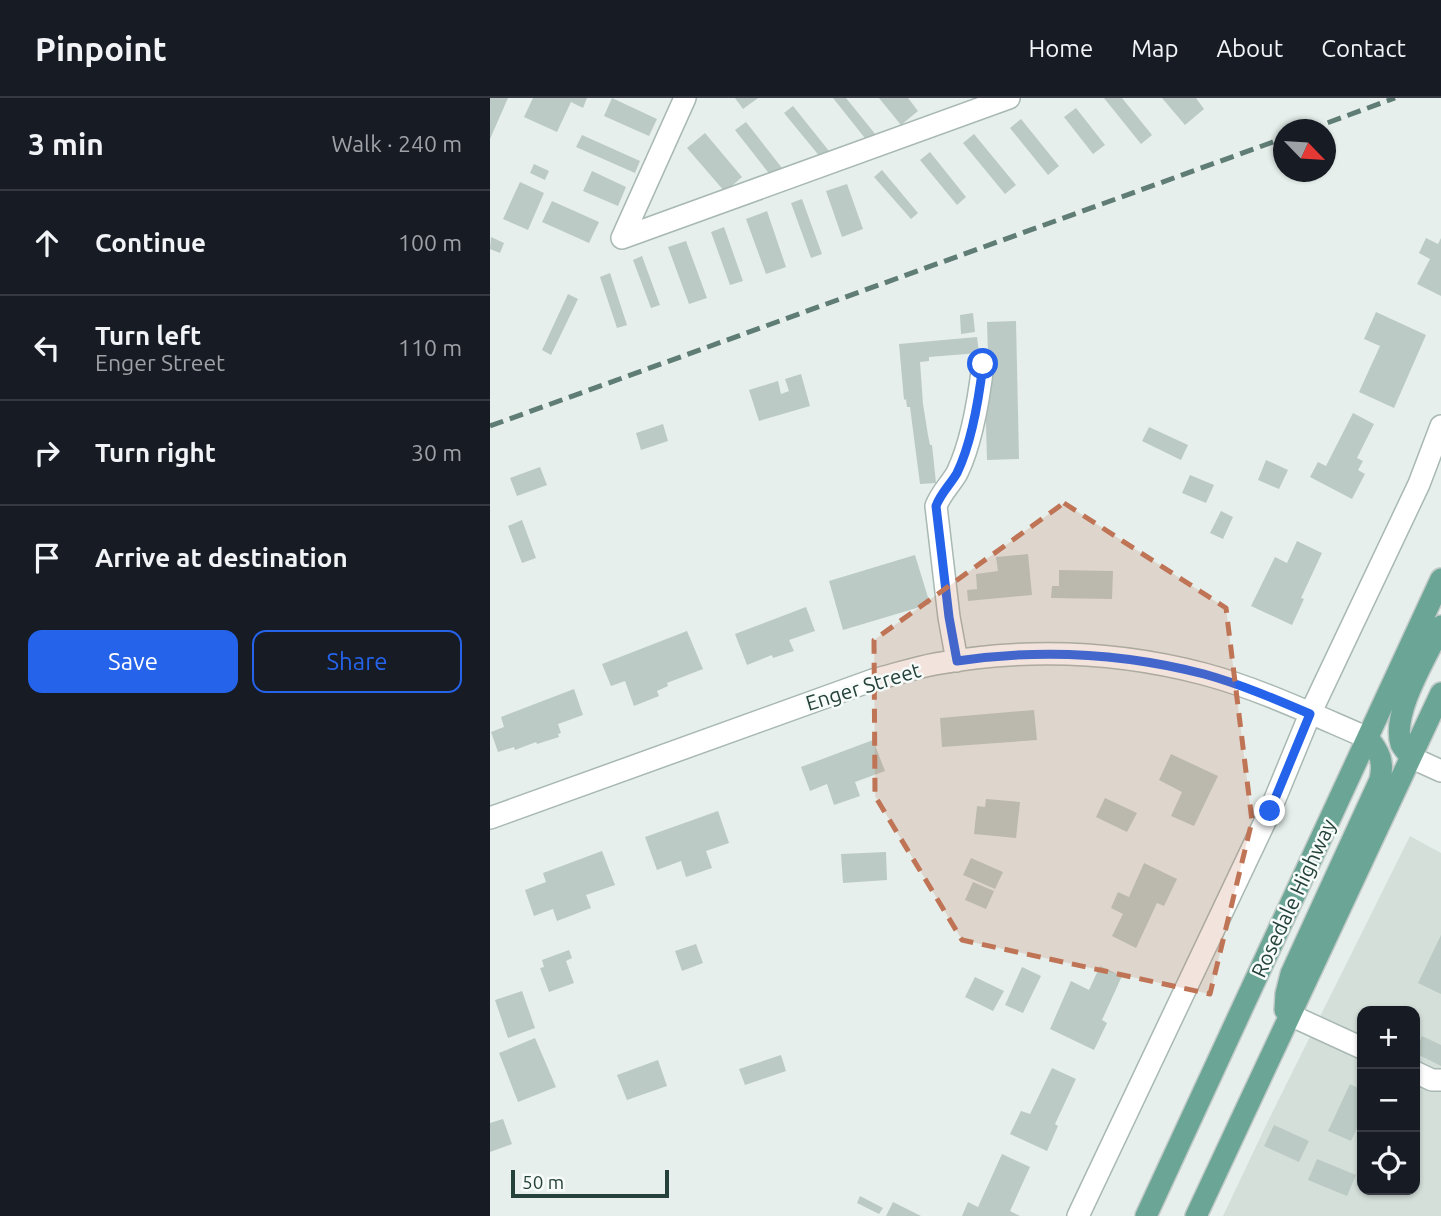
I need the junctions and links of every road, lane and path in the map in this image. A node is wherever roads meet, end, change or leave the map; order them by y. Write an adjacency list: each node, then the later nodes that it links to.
1 (685, 98): 2 (street)
2 (1009, 98)
3 (983, 364): 7 (street)
4 (1441, 426): 9 (street)
5 (1441, 579): 10 (main road, Rosedale Highway)
6 (1441, 626): 11 (main road)
7 (957, 661): 9 (street, Enger Street); 13 (street, Enger Street)
8 (1441, 693): 11 (main road)
9 (1310, 714): 10 (street, Enger Street); 19 (street)
10 (1368, 737): 14 (main road); 18 (main road, Rosedale Highway)
11 (1410, 757): 12 (street); 14 (main road)
12 (1441, 771)
13 (490, 818)
14 (1287, 1021): 15 (street); 20 (main road)
15 (1357, 1046)
16 (1420, 1074): 17 (street)
17 (1441, 1080)
18 (1149, 1212)
19 (1078, 1216)
20 (1196, 1216)

